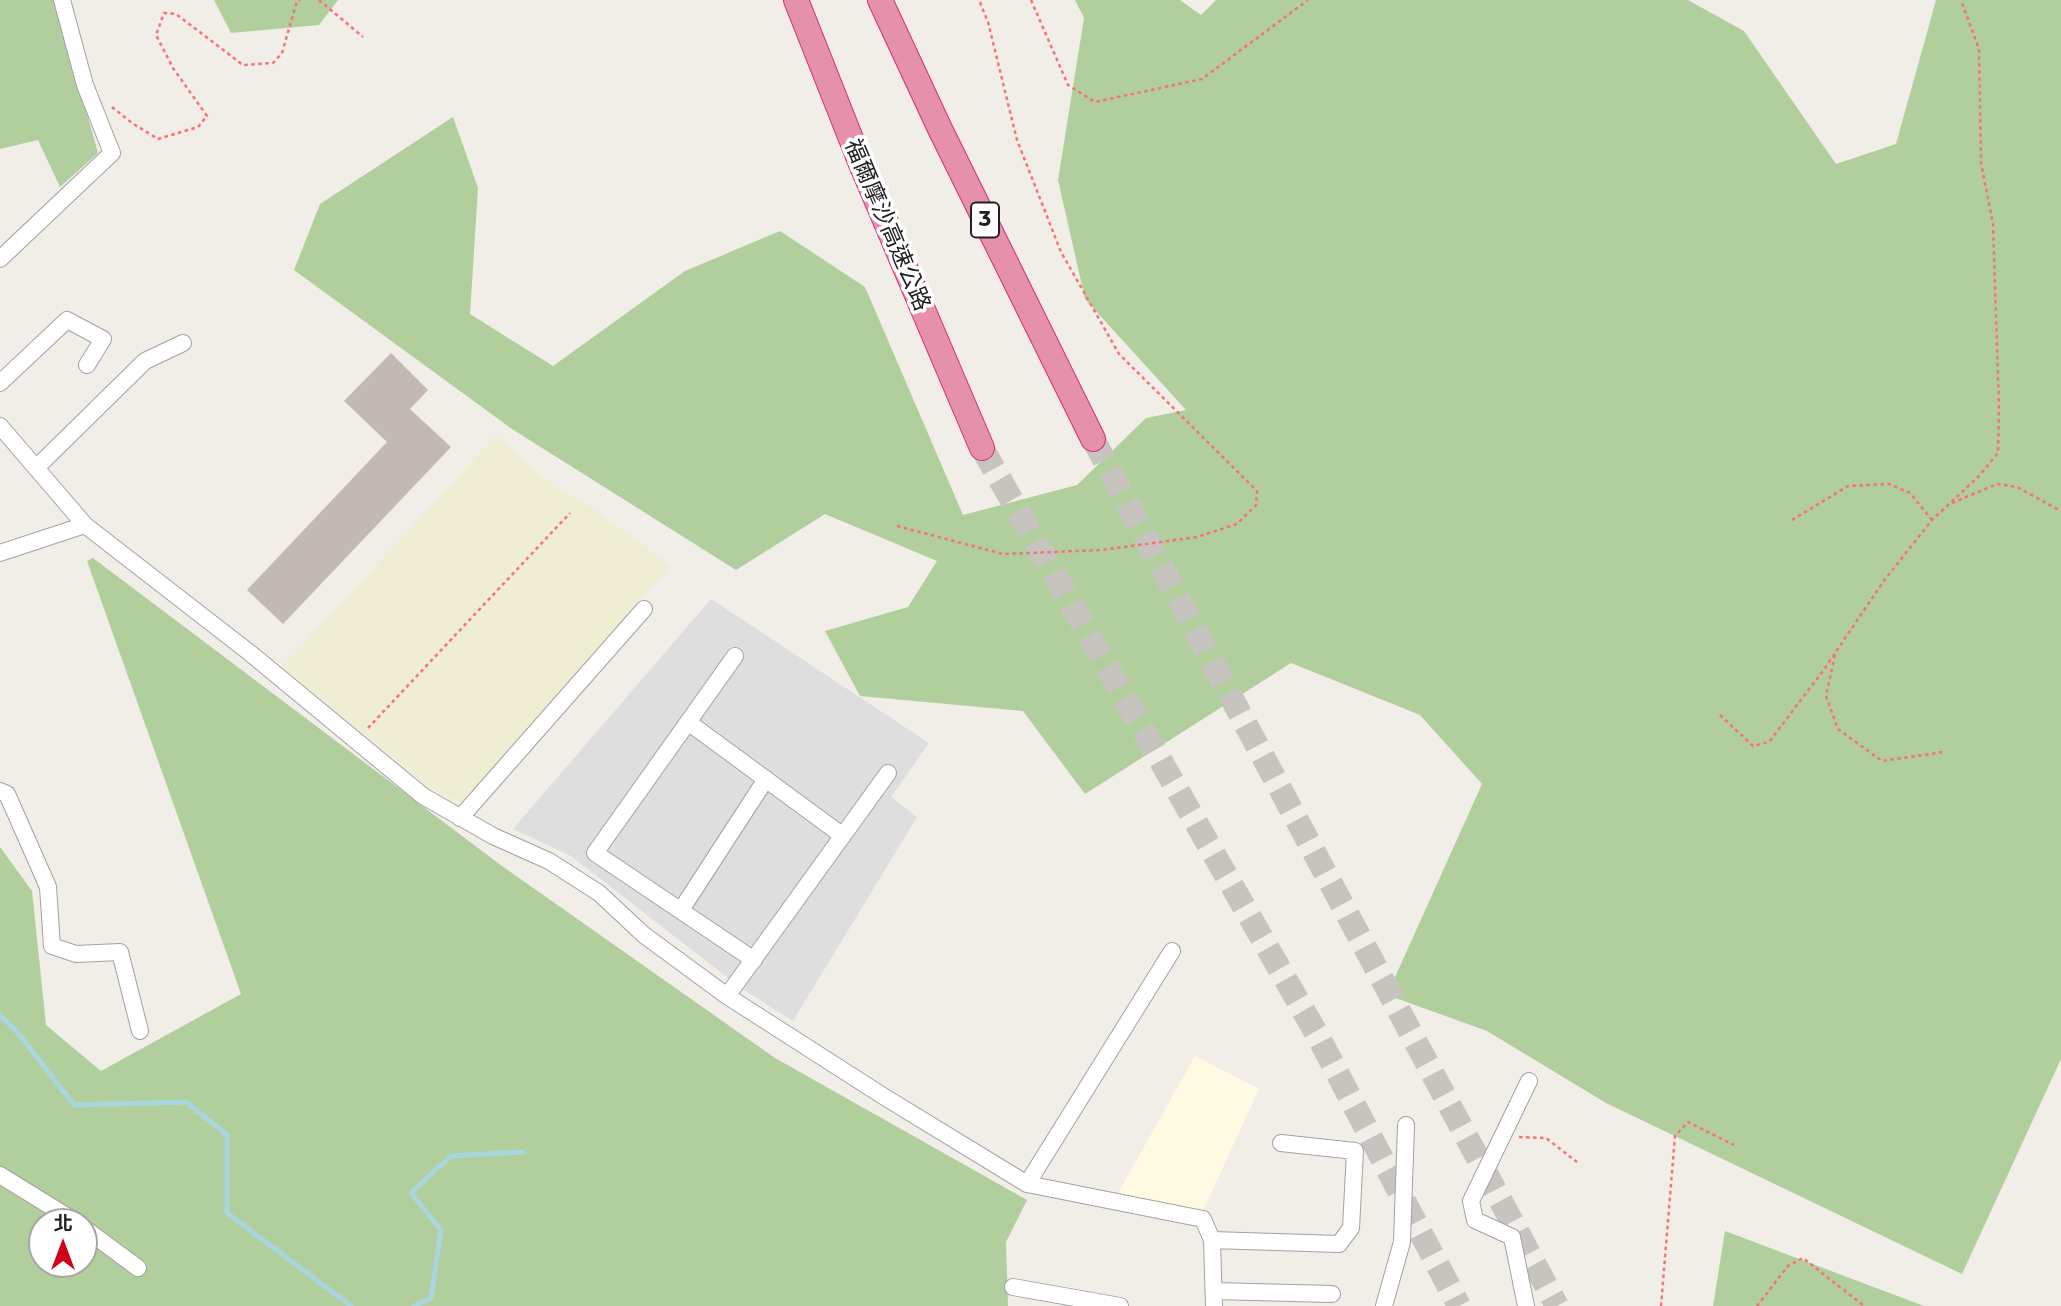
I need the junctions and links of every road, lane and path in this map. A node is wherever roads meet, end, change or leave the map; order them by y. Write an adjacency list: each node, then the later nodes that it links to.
1 (62, 0): 11 (street)
2 (300, 0): 11 (path)
3 (319, 0): 10 (path)
4 (796, 0): 18 (highway, 福爾摩沙高速公路)
5 (880, 0): 17 (highway, 3)
6 (979, 0): 26 (path)
7 (1031, 0): 8 (path)
8 (1308, 0)
9 (1961, 0): 20 (path)
10 (363, 37)
11 (85, 85): 12 (street)
12 (0, 259)
13 (183, 343): 19 (street)
14 (87, 365): 15 (street)
15 (0, 383)
16 (0, 426): 19 (street)
17 (1093, 439)
18 (982, 448)
19 (36, 468): 25 (street)
20 (1949, 504): 21 (path); 24 (path)
21 (2061, 511)
22 (570, 513): 33 (path)
23 (1792, 520): 24 (path)
24 (1932, 520): 29 (path)
25 (85, 526): 27 (street); 33 (street)
26 (897, 526)
27 (0, 553)
28 (644, 609): 38 (street)
29 (1836, 652): 31 (path); 34 (path)
30 (734, 656): 32 (street)
31 (1720, 715)
32 (688, 722): 36 (street); 40 (street)
33 (356, 741): 38 (street)
34 (1943, 752)
35 (888, 773): 39 (street)
36 (766, 779): 39 (street); 40 (street)
37 (0, 791): 44 (street)
38 (460, 818): 43 (street)
39 (843, 836): 42 (street)
40 (681, 911): 42 (street)
41 (1172, 951): 52 (street)
42 (754, 960): 43 (street)
43 (727, 996): 52 (street)
44 (139, 1031)
45 (1529, 1081): 47 (street)
46 (1406, 1125): 61 (street)
47 (1503, 1136): 50 (path); 62 (street)
48 (1281, 1143): 55 (street)
49 (1734, 1145): 63 (path)
50 (1577, 1162)
51 (0, 1175): 53 (street)
52 (1027, 1184): 55 (street)
53 (53, 1208)
54 (98, 1238): 56 (street)
55 (1212, 1240): 59 (street)
56 (138, 1268)
57 (1013, 1287): 60 (street)
58 (1332, 1294): 59 (street)
59 (1214, 1299)
60 (1120, 1306)
61 (1384, 1306)
62 (1526, 1306)
63 (1661, 1306)
64 (1757, 1306): 65 (path)
65 (1864, 1306)

